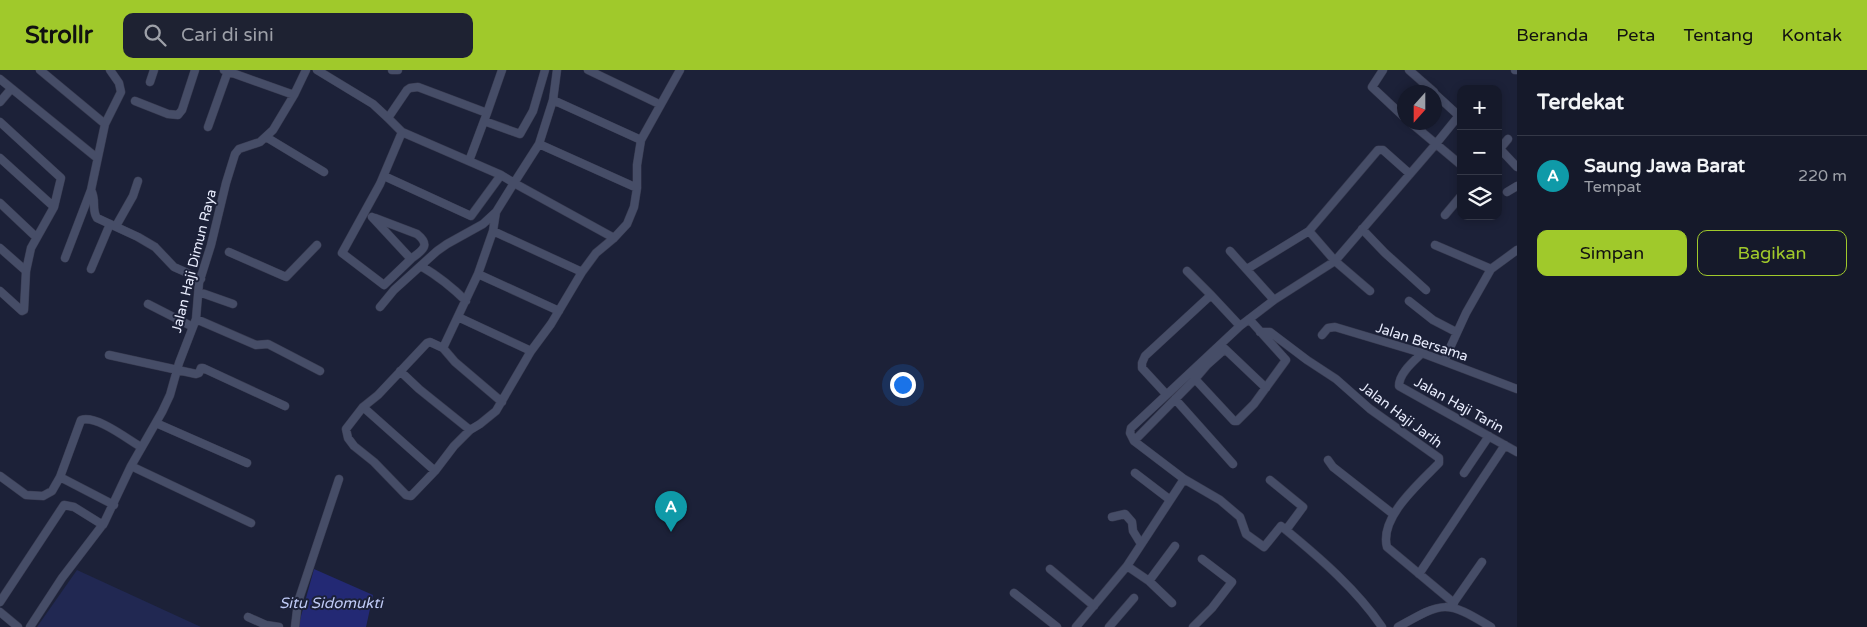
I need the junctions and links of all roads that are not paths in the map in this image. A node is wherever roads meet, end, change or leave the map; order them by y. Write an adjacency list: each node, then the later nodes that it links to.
1 (40, 70): 35 (street)
2 (110, 70): 35 (street)
3 (154, 70): 20 (street)
4 (195, 70): 27 (street)
5 (253, 70): 18 (street)
6 (306, 70): 23 (street, Jalan Haji Dimun Raya)
7 (317, 70): 32 (street)
8 (392, 70): 9 (street)
9 (398, 70)
10 (502, 70): 31 (street)
11 (544, 70): 31 (street)
12 (557, 70): 25 (street)
13 (588, 70): 28 (street)
14 (680, 70): 28 (street)
15 (1383, 70): 29 (street)
16 (1409, 70): 21 (street)
17 (226, 71): 18 (street); 36 (street)
18 (251, 78): 23 (street)
19 (0, 79): 22 (street)
20 (150, 82)
21 (1425, 85)
22 (11, 89): 26 (street); 47 (street)
23 (294, 95): 39 (street, Jalan Haji Dimun Raya)
24 (1442, 99): 30 (street)
25 (553, 100): 41 (street); 42 (street)
26 (0, 102)
27 (135, 102)
28 (659, 104): 41 (street)
29 (1397, 111)
30 (1457, 112)
31 (485, 117): 32 (street); 48 (street)
32 (388, 118): 38 (street)
33 (1457, 118): 43 (street)
34 (0, 122): 63 (street)
35 (105, 124): 47 (street)
36 (208, 127)
37 (1419, 130): 43 (street)
38 (402, 132): 48 (street); 54 (street)
39 (266, 137): 51 (street); 90 (street, Jalan Haji Dimun Raya)
40 (1508, 139): 44 (street)
41 (640, 140): 58 (street)
42 (539, 144): 56 (street); 58 (street)
43 (1435, 145): 49 (street); 52 (street)
44 (1502, 146)
45 (1502, 153): 50 (street)
46 (0, 158): 63 (street)
47 (97, 158): 60 (street)
48 (470, 161): 53 (street)
49 (1457, 162)
50 (1517, 167)
51 (324, 172)
52 (1410, 174): 68 (street); 70 (street)
53 (501, 175): 54 (street); 56 (street)
54 (384, 176): 66 (street)
55 (138, 181): 67 (street)
56 (514, 183): 64 (street); 72 (street)
57 (1517, 186): 59 (street)
58 (637, 188): 72 (street)
59 (1507, 192)
60 (92, 193): 67 (street); 79 (street)
61 (1457, 200): 65 (street)
62 (0, 203): 71 (street)
63 (54, 207): 71 (street)
64 (496, 212): 69 (street); 82 (street)
65 (1445, 214)
66 (368, 215): 80 (street); 80 (street); 80 (street)
67 (113, 225): 83 (street); 90 (street)
68 (1362, 229): 81 (street); 91 (street)
69 (494, 231): 88 (street); 89 (street)
70 (1308, 231): 81 (street); 84 (street)
71 (36, 237): 86 (street)
72 (614, 238): 88 (street)
73 (317, 245): 78 (street)
74 (1435, 245): 85 (street)
75 (0, 248): 86 (street)
76 (1517, 250): 85 (street)
77 (1230, 251): 84 (street)
78 (228, 252)
79 (65, 258)
80 (411, 259)
81 (1335, 261): 93 (street); 96 (street)
82 (421, 266): 97 (street); 101 (street)
83 (91, 269)
84 (1247, 269): 96 (street)
85 (1491, 269): 108 (street)
86 (26, 271): 92 (street)
87 (1187, 271): 95 (street)
88 (582, 272): 102 (street)
89 (478, 274): 97 (street); 102 (street)
90 (201, 278): 94 (street, Jalan Haji Dimun Raya)
91 (1426, 290)
92 (0, 291)
93 (1370, 291)
94 (199, 292): 100 (street); 105 (street, Jalan Haji Dimun Raya)
95 (1211, 295): 106 (street); 121 (street)
96 (1274, 300): 104 (street)
97 (466, 301): 103 (street)
98 (1409, 301): 108 (street)
99 (148, 304): 105 (street)
100 (233, 304)
101 (380, 307)
102 (559, 311): 111 (street)
103 (458, 317): 110 (street); 111 (street)
104 (1249, 319): 106 (street); 107 (street)
105 (195, 323): 115 (street, Jalan Haji Dimun Raya); 116 (street)
106 (1240, 326): 121 (street)
107 (1260, 332): 119 (street); 147 (street, Jalan Haji Jarih)
108 (1456, 332): 114 (street)
109 (1322, 335): 112 (street, Jalan Bersama)
110 (443, 348): 117 (street); 123 (street)
111 (531, 351): 123 (street)
112 (1422, 353): 114 (street, Jalan Bersama); 128 (street, Jalan Haji Tarin)
113 (109, 355): 115 (street)
114 (1444, 361): 120 (street, Jalan Bersama)
115 (177, 371): 124 (street); 126 (street, Jalan Haji Dimun Raya)
116 (320, 371)
117 (400, 371): 125 (street); 127 (street)
118 (1195, 378): 119 (street); 119 (street); 122 (street)
119 (1266, 388)
120 (1517, 389)
121 (1166, 394): 129 (street)
122 (1175, 399): 129 (street); 135 (street)
123 (502, 402): 127 (street)
124 (285, 406)
125 (363, 407): 137 (street); 137 (street)
126 (156, 423): 131 (street, Jalan Haji Dimun Raya); 134 (street)
127 (470, 430): 137 (street)
128 (1489, 436): 130 (street, Jalan Haji Tarin); 139 (street)
129 (1134, 441): 143 (street)
130 (1505, 445): 132 (street, Jalan Haji Tarin); 158 (street)
131 (142, 447): 136 (street, Jalan Haji Dimun Raya); 141 (street)
132 (1517, 452)
133 (1328, 460): 147 (street)
134 (247, 463)
135 (1233, 464)
136 (131, 466): 146 (street, Jalan Haji Dimun Raya); 149 (street)
137 (435, 471)
138 (1135, 472): 145 (street)
139 (1464, 473)
140 (0, 476): 141 (street)
141 (60, 477): 146 (street)
142 (339, 479): 171 (street)
143 (1184, 479): 145 (street); 151 (street)
144 (1270, 480): 151 (street)
145 (1169, 499): 152 (street)
146 (114, 505): 150 (street, Jalan Haji Dimun Raya)
147 (1393, 514): 158 (street, Jalan Haji Jarih)
148 (1112, 518): 152 (street)
149 (251, 523)
150 (103, 525): 162 (street); 169 (street, Jalan Haji Dimun Raya)
151 (1286, 530): 176 (street)
152 (1141, 544): 156 (street)
153 (1175, 546): 159 (street)
154 (1202, 559): 175 (street)
155 (1482, 562): 164 (street)
156 (1127, 566): 159 (street); 165 (street)
157 (1050, 569): 165 (street)
158 (1419, 574): 164 (street, Jalan Haji Jarih)
159 (1149, 581): 163 (street)
160 (1014, 593): 172 (street)
161 (1134, 598): 174 (street)
162 (0, 602)
163 (1172, 603)
164 (1452, 605): 177 (street); 178 (street, Jalan Haji Jarih)
165 (1094, 606): 173 (street)
166 (0, 612): 168 (street)
167 (248, 617): 170 (street)
168 (18, 627)
169 (30, 627)
170 (279, 627)
171 (295, 627)
172 (1057, 627)
173 (1076, 627)
174 (1109, 627)
175 (1193, 627)
176 (1382, 627)
177 (1398, 627)
178 (1491, 627)

